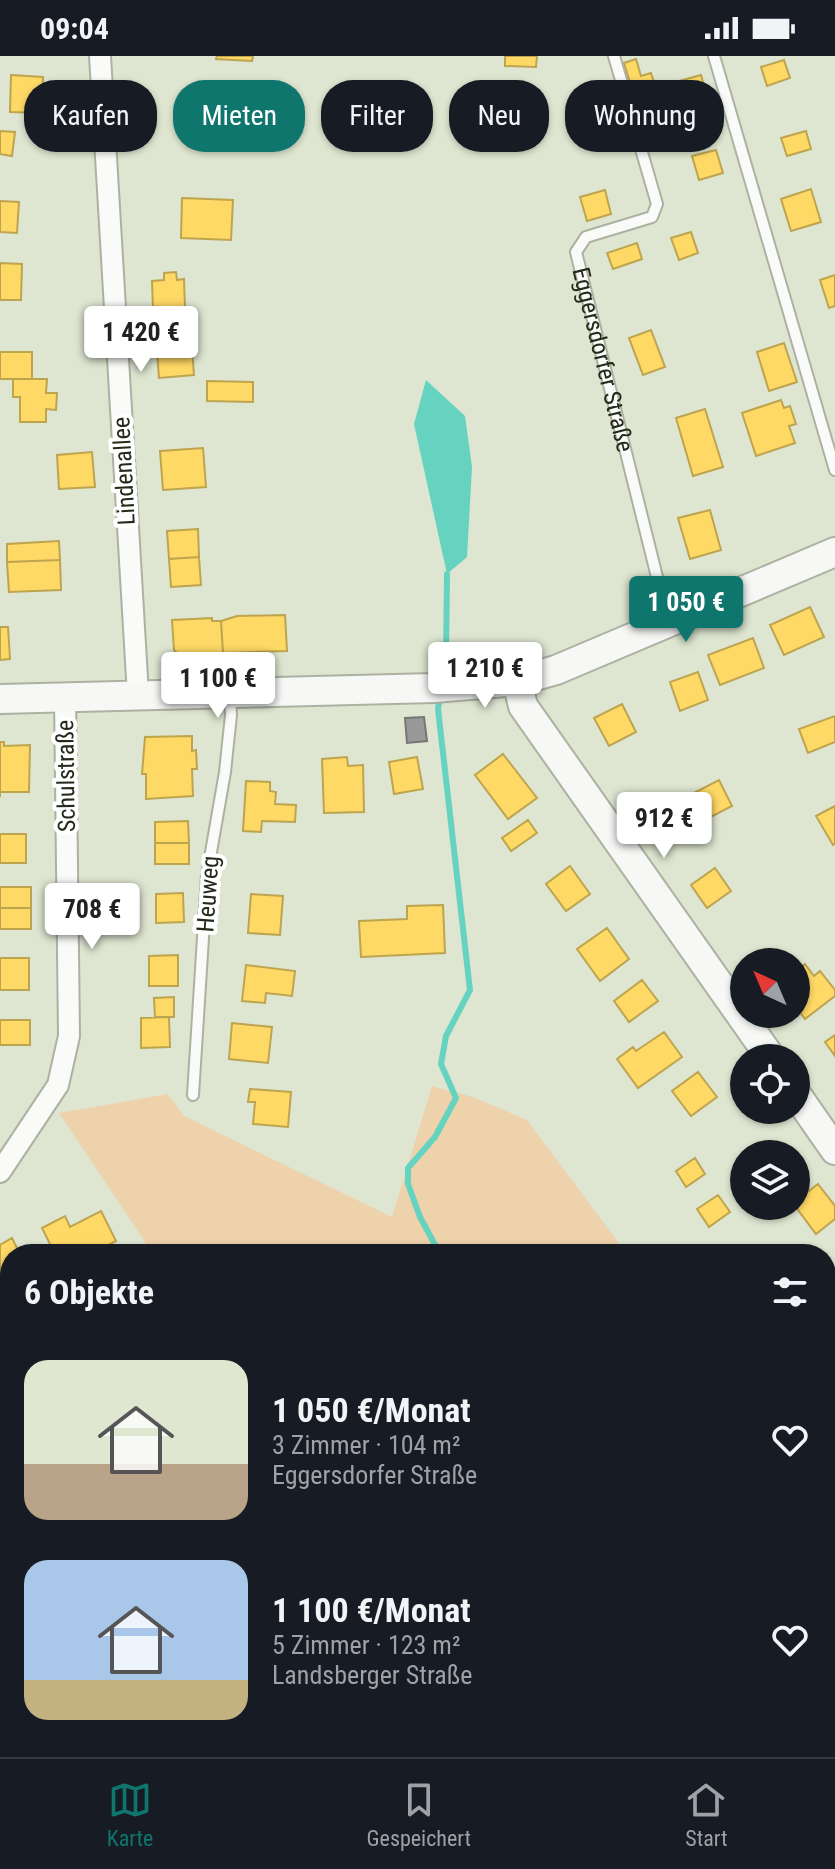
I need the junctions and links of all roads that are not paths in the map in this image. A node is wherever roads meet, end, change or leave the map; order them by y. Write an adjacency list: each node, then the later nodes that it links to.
1 (100, 56): 9 (street, Lindenallee)
2 (614, 56): 6 (lane, Eggersdorfer Straße)
3 (714, 56): 4 (lane)
4 (835, 470)
5 (835, 552): 6 (main road)
6 (673, 622): 7 (main road)
7 (517, 681): 8 (main road); 12 (main road)
8 (230, 694): 9 (main road); 13 (lane, Heuweg)
9 (138, 695): 10 (main road)
10 (65, 697): 11 (main road); 16 (street, Schulstraße)
11 (0, 699)
12 (761, 1044)
13 (193, 1095)
14 (810, 1114): 15 (main road)
15 (835, 1150)
16 (0, 1172)

